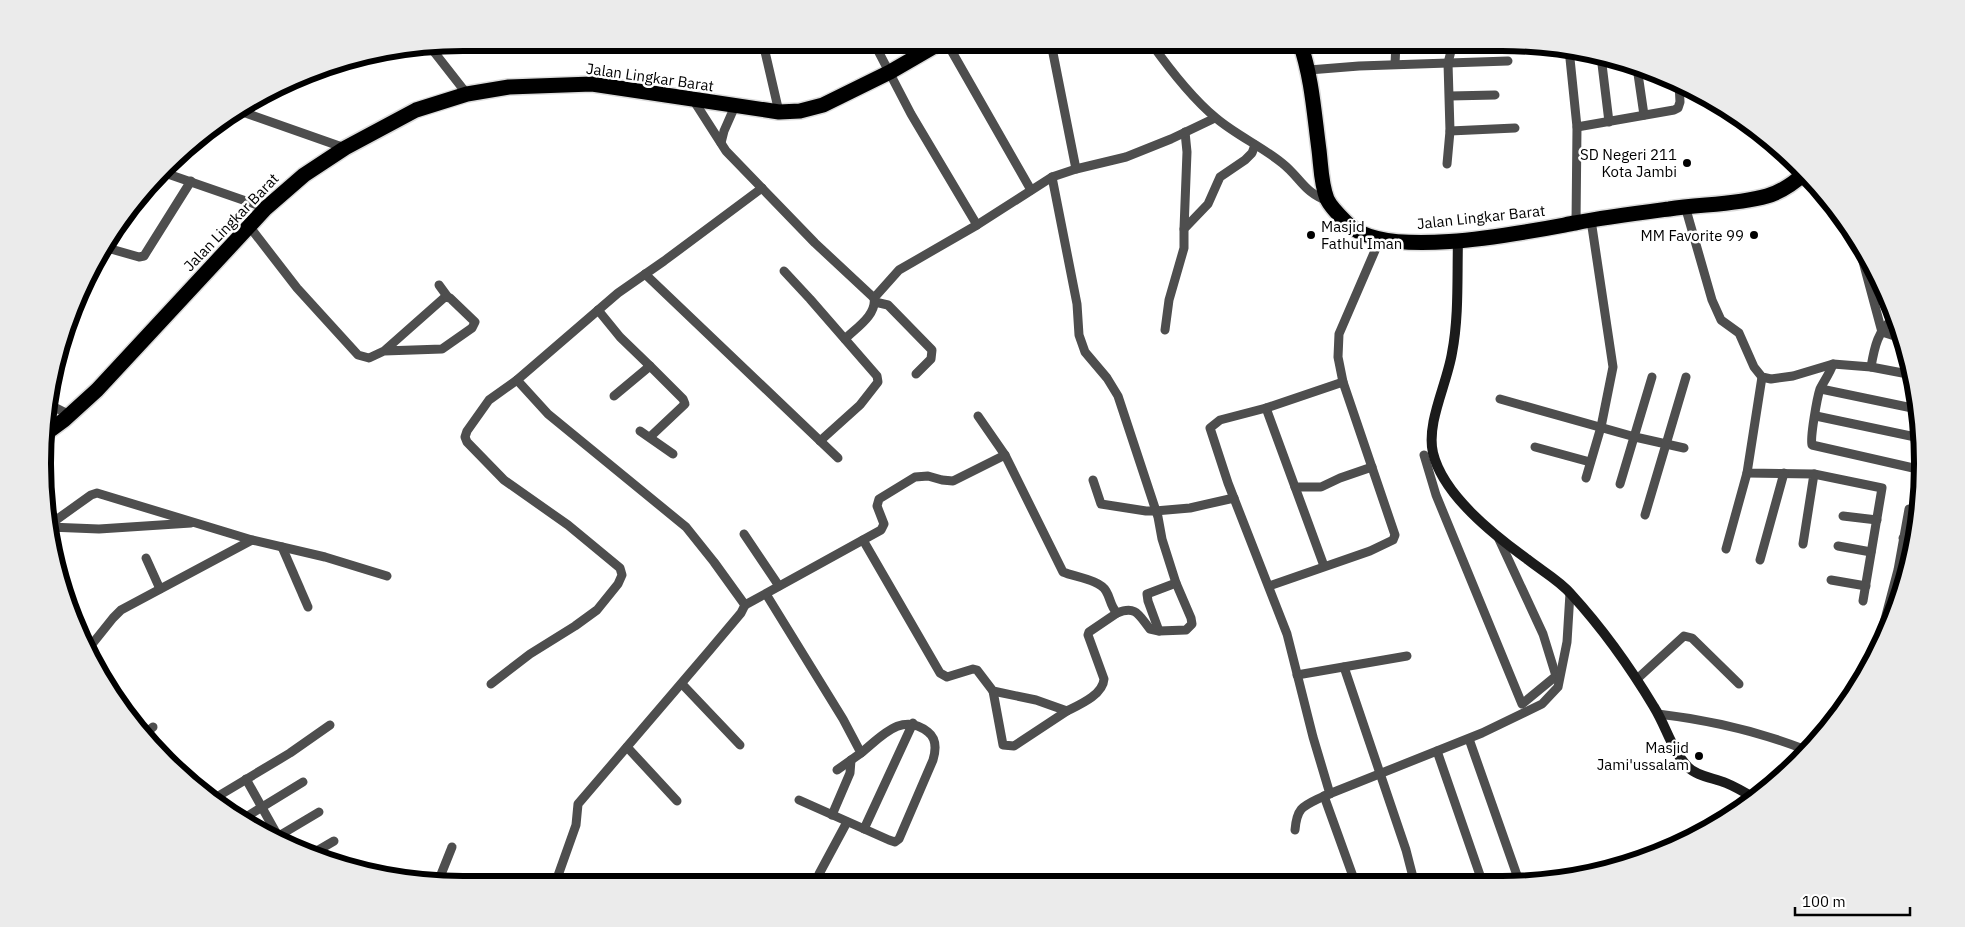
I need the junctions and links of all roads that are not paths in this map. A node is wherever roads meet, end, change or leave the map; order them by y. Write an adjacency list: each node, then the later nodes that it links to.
1 (765, 51): 25 (street)
2 (879, 51): 17 (street)
3 (925, 51): 17 (highway, Jalan Lingkar Barat)
4 (952, 51): 44 (street)
5 (1053, 51): 38 (street)
6 (1158, 51): 28 (street)
7 (1303, 51): 16 (highway, Jalan Lingkar Barat)
8 (1396, 51): 14 (street)
9 (1451, 51): 13 (street)
10 (434, 52): 20 (street)
11 (1569, 57): 30 (street)
12 (1508, 61): 13 (street)
13 (1448, 62): 14 (street); 22 (street)
14 (1395, 64): 16 (street)
15 (1602, 64): 29 (street)
16 (1309, 70): 45 (highway, Jalan Lingkar Barat)
17 (890, 72): 25 (highway, Jalan Lingkar Barat); 50 (street)
18 (1638, 75): 27 (street)
19 (1679, 92): 27 (street)
20 (467, 94): 23 (highway, Jalan Lingkar Barat); 36 (highway, Jalan Lingkar Barat)
21 (1494, 95): 22 (street)
22 (1450, 96): 32 (street)
23 (694, 101): 24 (highway, Jalan Lingkar Barat); 34 (street)
24 (735, 106): 25 (highway, Jalan Lingkar Barat); 34 (street)
25 (779, 112)
26 (246, 113): 36 (street)
27 (1644, 115): 29 (street)
28 (1215, 118): 33 (street); 35 (street)
29 (1609, 122): 30 (street)
30 (1577, 127): 49 (street)
31 (1515, 128): 32 (street)
32 (1450, 131): 37 (street)
33 (1185, 132): 38 (street); 52 (street)
34 (721, 143): 43 (street)
35 (1256, 145): 45 (street); 52 (street)
36 (345, 148): 47 (highway, Jalan Lingkar Barat)
37 (1447, 164)
38 (1076, 169): 40 (street)
39 (170, 174): 42 (street)
40 (1052, 177): 44 (street); 116 (street)
41 (1798, 178): 46 (highway, Jalan Lingkar Barat)
42 (191, 181): 47 (street); 55 (street)
43 (762, 188): 57 (street); 61 (street)
44 (1031, 190): 50 (street)
45 (1328, 201): 53 (highway, Jalan Lingkar Barat)
46 (1685, 206): 48 (highway, Jalan Lingkar Barat); 75 (street)
47 (266, 208): 51 (highway, Jalan Lingkar Barat)
48 (1591, 220): 49 (highway, Jalan Lingkar Barat); 88 (street)
49 (1576, 223): 54 (highway, Jalan Lingkar Barat)
50 (977, 225): 61 (street)
51 (249, 226): 68 (street); 85 (highway, Jalan Lingkar Barat)
52 (1184, 229): 64 (street)
53 (1380, 239): 54 (highway, Jalan Lingkar Barat); 78 (street)
54 (1458, 240): 112 (street)
55 (111, 249)
56 (784, 272): 67 (street)
57 (645, 274): 62 (street); 94 (street)
58 (438, 285): 60 (street)
59 (1877, 295): 65 (street)
60 (447, 296): 68 (street); 68 (street)
61 (875, 300): 67 (street); 73 (street)
62 (598, 310): 70 (street); 77 (street)
63 (1889, 323): 65 (street)
64 (1165, 330)
65 (1882, 332): 66 (street); 71 (street)
66 (1893, 336)
67 (845, 339): 94 (street)
68 (384, 350)
69 (1833, 364): 71 (street); 75 (street); 79 (street)
70 (650, 366): 80 (street); 92 (street)
71 (1871, 367): 72 (street)
72 (1904, 373)
73 (916, 374)
74 (1686, 377): 95 (street)
75 (1762, 377): 105 (street)
76 (1652, 378): 91 (street)
77 (517, 380): 148 (street); 158 (street)
78 (1343, 382): 83 (street); 103 (street)
79 (1821, 389): 84 (street); 87 (street)
80 (614, 396)
81 (1500, 399): 88 (street)
82 (55, 408): 85 (street)
83 (1266, 408): 111 (street); 114 (street)
84 (1910, 408)
85 (70, 415): 89 (highway, Jalan Lingkar Barat)
86 (978, 416): 99 (street)
87 (1816, 416): 93 (street); 104 (street)
88 (1601, 427): 91 (street); 102 (street)
89 (53, 428)
90 (640, 431): 92 (street)
91 (1635, 436): 95 (street); 110 (street)
92 (650, 437): 98 (street)
93 (1913, 437)
94 (820, 441): 101 (street)
95 (1667, 445): 97 (street); 117 (street)
96 (1535, 447): 102 (street)
97 (1684, 448)
98 (673, 454)
99 (1005, 455): 128 (street); 150 (street)
100 (1424, 455): 113 (street)
101 (838, 458)
102 (1590, 462): 108 (street)
103 (1372, 467): 111 (street); 137 (street)
104 (1914, 468)
105 (1746, 473): 106 (street); 132 (street)
106 (1784, 473): 107 (street); 135 (street)
107 (1814, 474): 119 (street); 129 (street)
108 (1586, 478)
109 (1093, 480): 116 (street)
110 (1620, 484)
111 (1295, 487): 137 (street)
112 (1454, 491): 113 (street); 124 (street)
113 (1436, 495): 156 (street)
114 (1234, 498): 116 (street); 142 (street)
115 (1911, 509): 125 (street)
116 (1155, 511): 140 (street)
117 (1644, 515)
118 (1843, 516): 119 (street)
119 (1877, 520): 133 (street)
120 (56, 521): 121 (street)
121 (193, 522): 122 (street); 127 (street)
122 (56, 526)
123 (744, 534): 141 (street)
124 (1498, 537): 145 (street); 156 (street)
125 (1903, 538): 126 (street); 136 (street)
126 (1907, 539)
127 (252, 540): 131 (street); 144 (street)
128 (863, 540): 141 (street); 162 (street)
129 (1802, 544)
130 (1838, 546): 133 (street)
131 (282, 547): 138 (street); 149 (street)
132 (1726, 549)
133 (1871, 552): 143 (street)
134 (146, 558): 144 (street)
135 (1760, 560)
136 (1902, 560)
137 (1324, 566): 142 (street)
138 (387, 576)
139 (1831, 580): 143 (street)
140 (1176, 583): 151 (street); 151 (street)
141 (779, 586): 146 (street)
142 (1269, 586): 155 (street)
143 (1866, 586): 147 (street)
144 (160, 590): 152 (street)
145 (1570, 593): 157 (street); 161 (street)
146 (766, 594): 148 (street); 172 (street)
147 (1863, 601)
148 (745, 605): 159 (street)
149 (308, 607)
150 (1116, 613): 151 (street); 163 (street)
151 (1159, 631)
152 (93, 643)
153 (1407, 656): 154 (street)
154 (1344, 667): 155 (street); 175 (street)
155 (1297, 674): 180 (street)
156 (1556, 676): 161 (street)
157 (1637, 678): 160 (street); 164 (street)
158 (491, 684)
159 (682, 684): 168 (street); 169 (street)
160 (1739, 684)
161 (1558, 687): 167 (street)
162 (993, 691): 163 (street); 163 (street)
163 (1067, 712)
164 (1658, 714): 170 (street); 178 (street)
165 (913, 723): 172 (street); 189 (street); 189 (street)
166 (330, 725): 176 (street)
167 (1469, 739): 171 (street); 196 (street)
168 (740, 745)
169 (627, 747): 182 (street); 197 (street)
170 (1799, 748)
171 (1437, 751): 175 (street); 201 (street)
172 (861, 753): 173 (street)
173 (851, 760): 174 (street); 185 (street)
174 (837, 770)
175 (1381, 773): 180 (street); 200 (street)
176 (246, 779): 179 (street); 183 (street)
177 (303, 782): 183 (street)
178 (1747, 794)
179 (219, 795)
180 (1327, 795): 190 (street); 199 (street)
181 (799, 800): 185 (street)
182 (677, 801)
183 (262, 808): 186 (street); 188 (street)
184 (319, 812): 191 (street)
185 (832, 815): 187 (street)
186 (249, 816)
187 (847, 822): 189 (street); 198 (street)
188 (274, 829)
189 (864, 829)
190 (1295, 830)
191 (283, 834)
192 (334, 841): 194 (street)
193 (452, 847): 195 (street)
194 (320, 849)
195 (441, 875)
196 (1517, 875)
197 (558, 876)
198 (820, 876)
199 (1353, 876)
200 (1413, 876)
201 (1480, 876)

